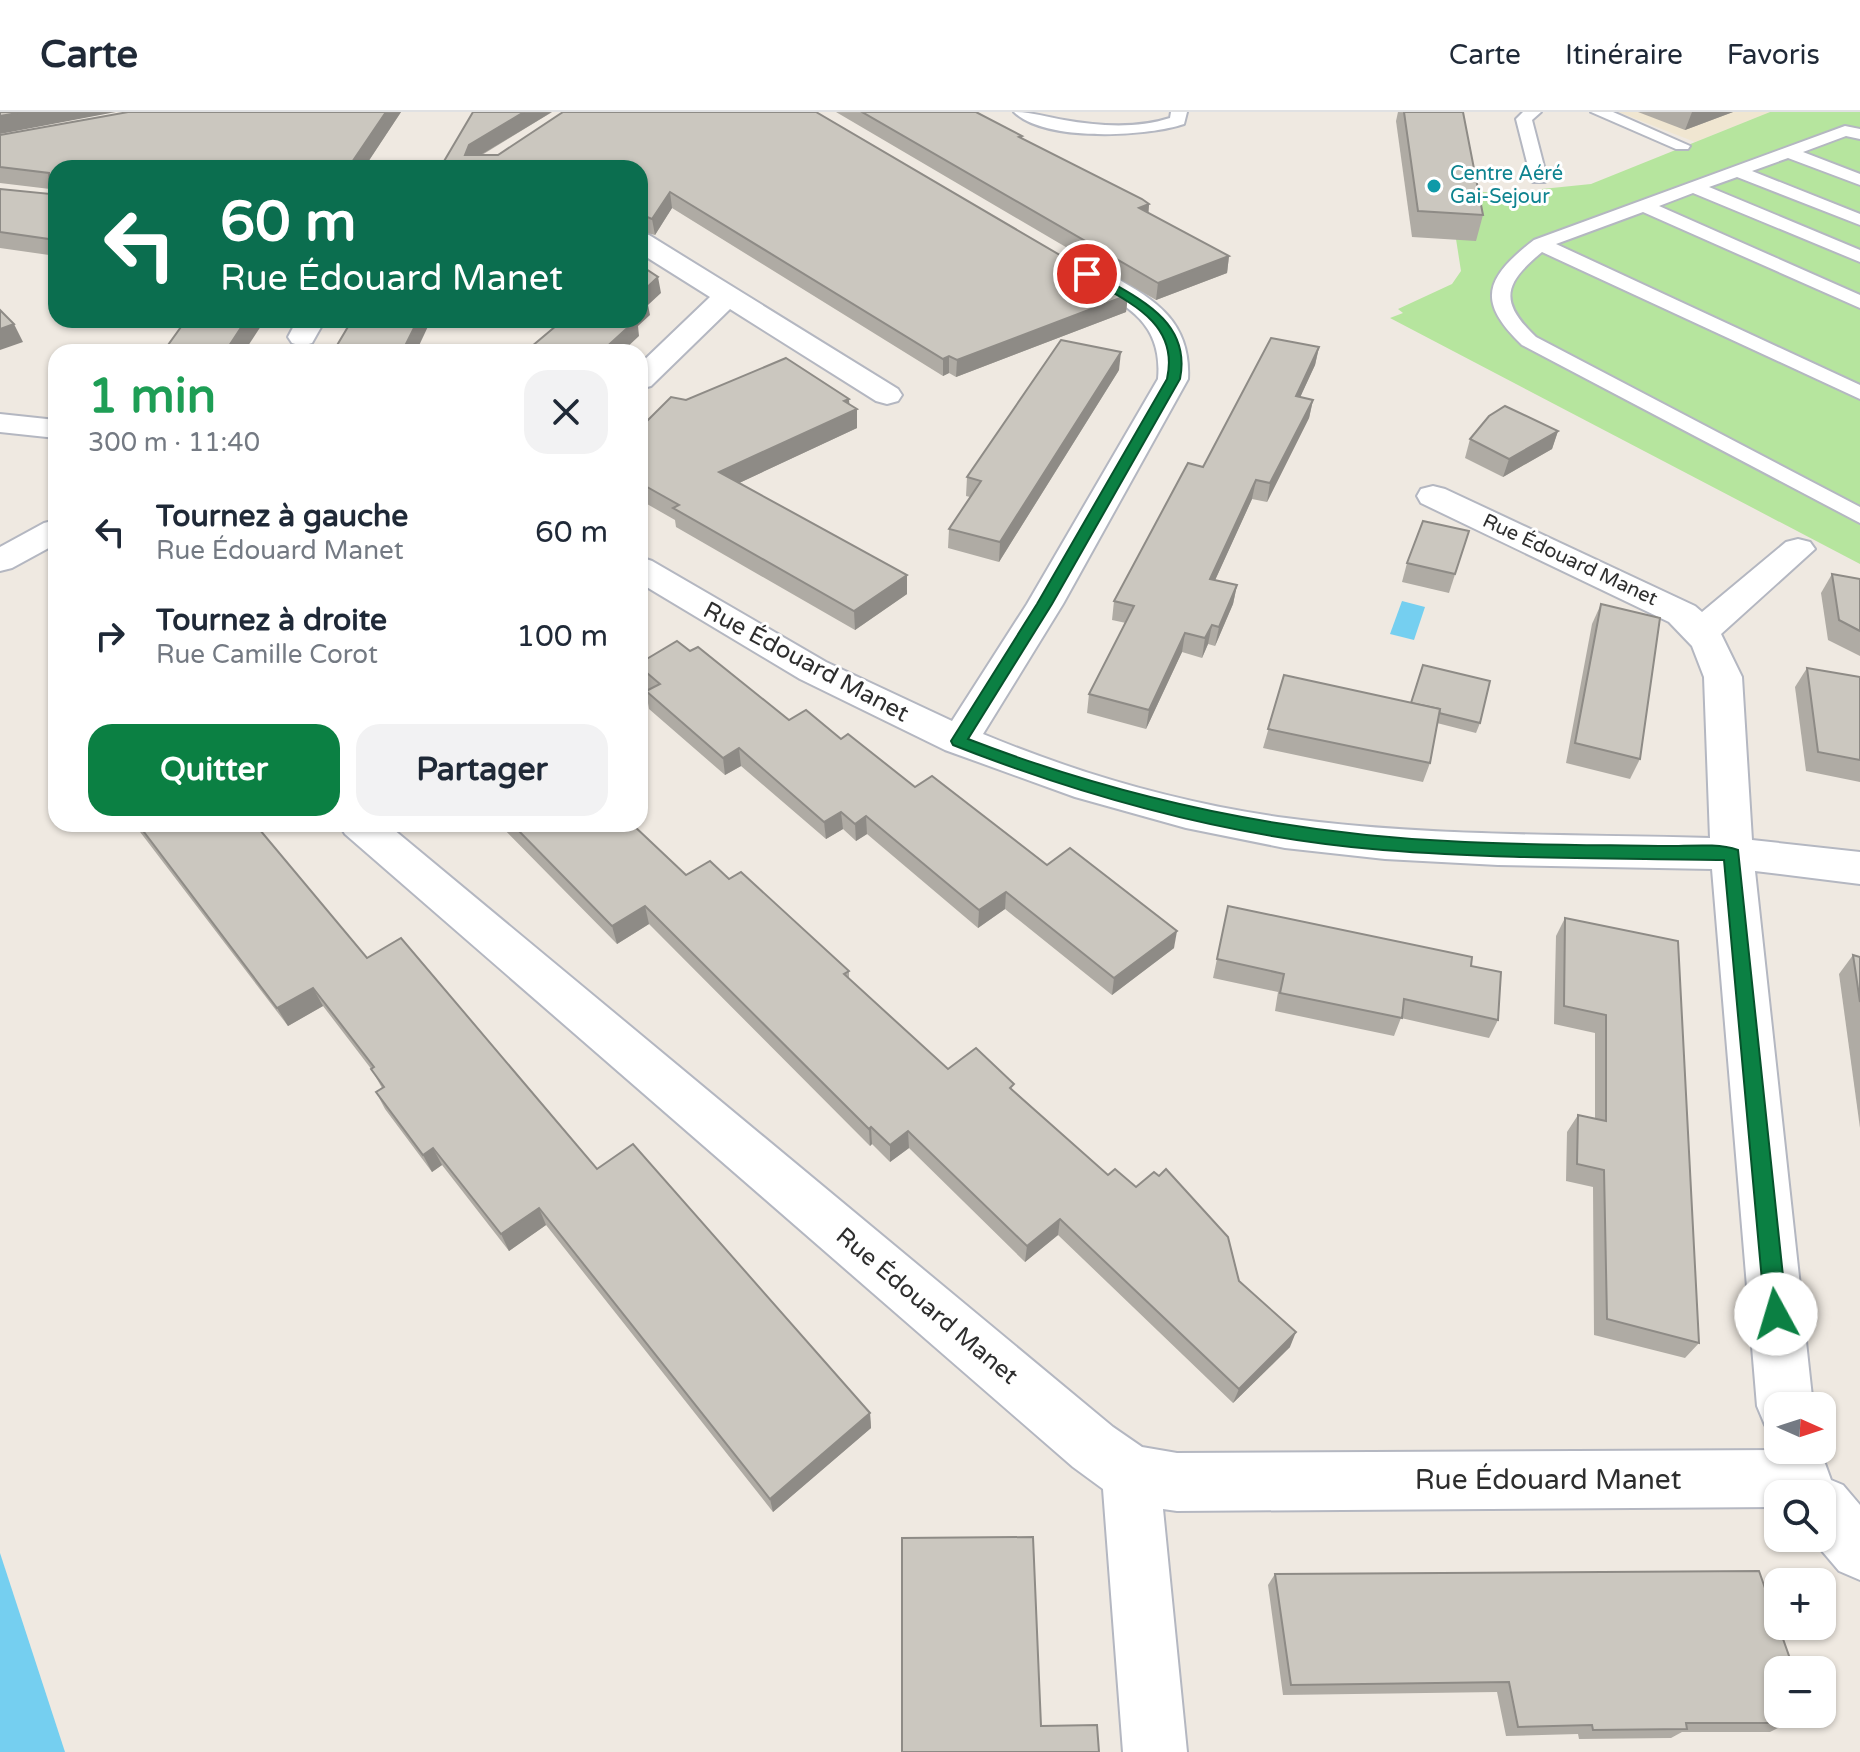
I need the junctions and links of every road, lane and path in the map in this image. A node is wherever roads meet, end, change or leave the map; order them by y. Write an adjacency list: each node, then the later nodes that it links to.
1 (1022, 112): 2 (lane)
2 (1179, 112)
3 (1533, 112): 9 (lane)
4 (1599, 112): 6 (lane)
5 (1860, 134): 7 (lane)
6 (1682, 146)
7 (1790, 153): 8 (lane); 10 (lane)
8 (1739, 172): 11 (lane); 13 (lane)
9 (1539, 178)
10 (1860, 180)
11 (1696, 188): 12 (lane); 17 (lane)
12 (1645, 206): 14 (lane); 19 (lane)
13 (1860, 220)
14 (1540, 244): 21 (lane); 26 (lane)
15 (648, 246): 18 (street)
16 (1046, 250): 32 (street)
17 (1860, 257)
18 (726, 297): 20 (street); 22 (street)
19 (1860, 302)
20 (648, 372)
21 (1860, 393)
22 (887, 395)
23 (0, 423): 24 (street)
24 (48, 428)
25 (1433, 496): 31 (street, Rue Édouard Manet)
26 (1860, 516)
27 (48, 534): 29 (street)
28 (1798, 549): 31 (street)
29 (0, 561)
30 (648, 573): 32 (street, Rue Édouard Manet)
31 (1702, 631): 34 (street, Rue Édouard Manet)
32 (959, 741): 34 (street, Rue Édouard Manet)
33 (369, 832): 37 (street, Rue Édouard Manet)
34 (1732, 854): 35 (street, Rue Édouard Manet); 36 (street)
35 (1860, 868)
36 (1784, 1392)
37 (1131, 1474): 38 (street, Rue Édouard Manet); 41 (street)
38 (1764, 1482)
39 (1836, 1519): 40 (street, Rue Édouard Manet)
40 (1860, 1550)
41 (1155, 1752)

